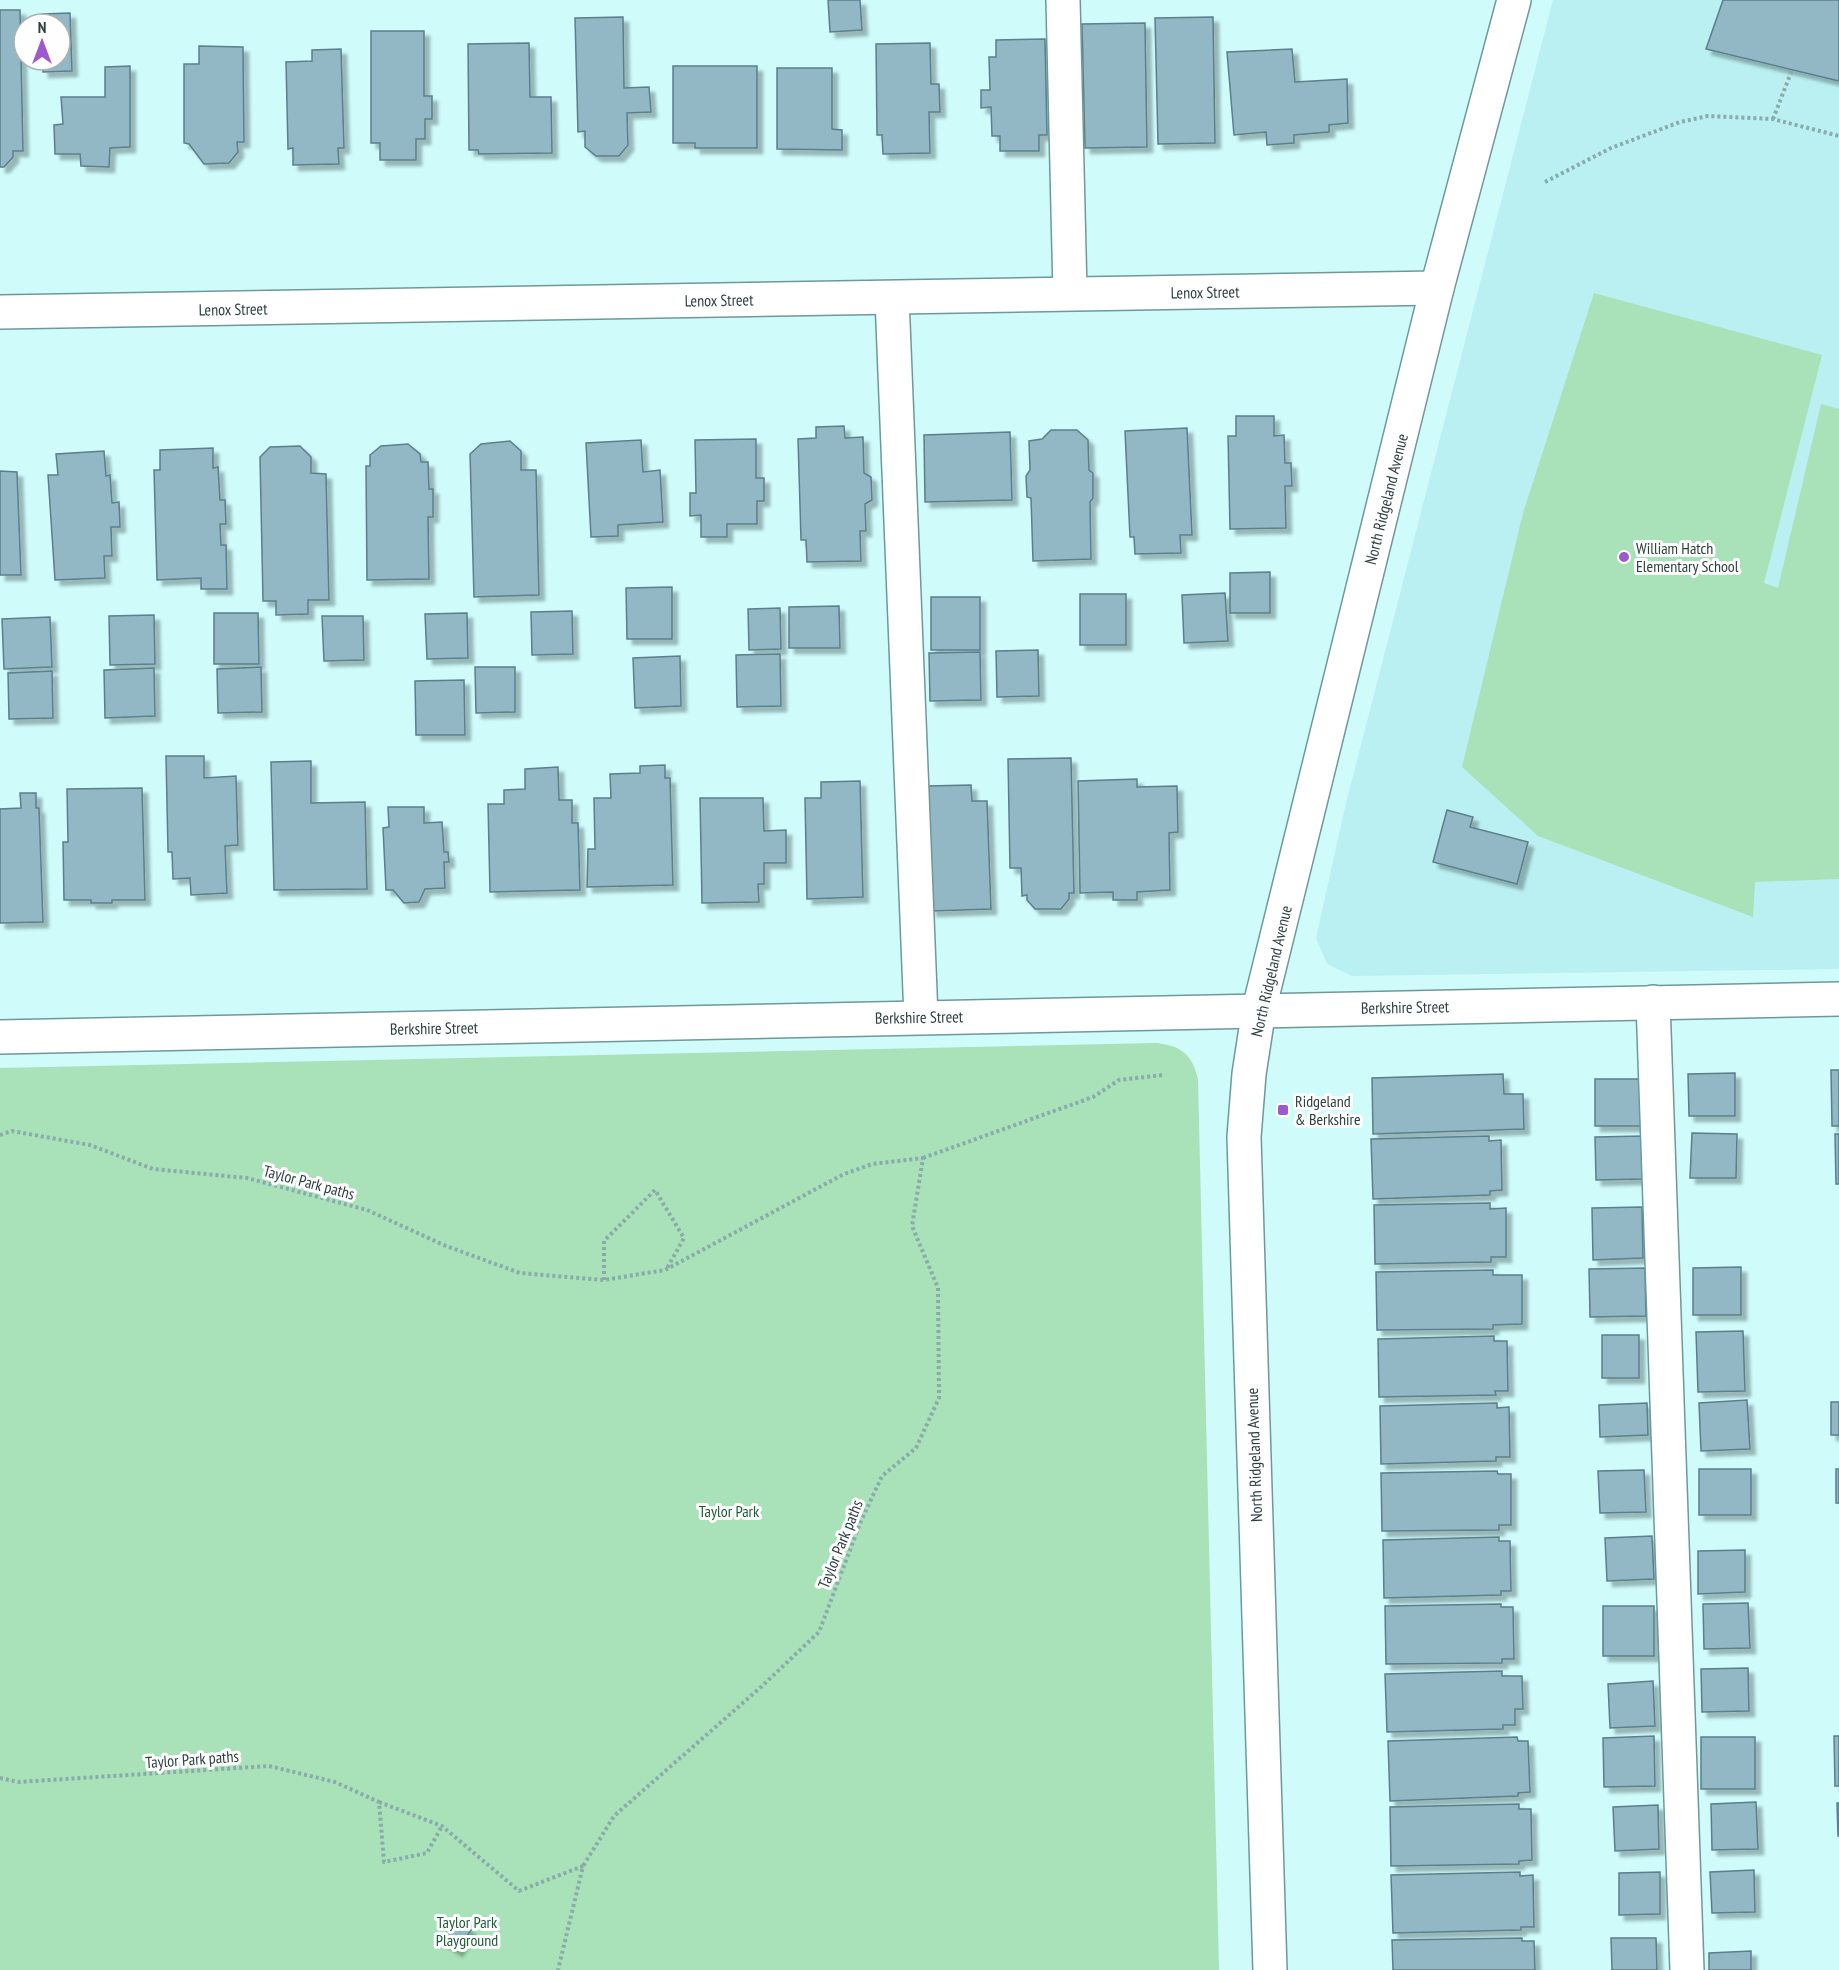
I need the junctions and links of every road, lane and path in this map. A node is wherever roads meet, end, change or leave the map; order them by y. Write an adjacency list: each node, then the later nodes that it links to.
1 (1063, 0): 8 (street)
2 (1514, 0): 7 (street, North Ridgeland Avenue)
3 (1792, 70): 4 (path)
4 (1773, 119): 5 (path); 6 (path)
5 (1839, 136)
6 (1545, 182)
7 (1437, 288): 8 (street, Lenox Street); 13 (street, North Ridgeland Avenue)
8 (1070, 293): 9 (street, Lenox Street)
9 (892, 298): 10 (street, Lenox Street); 14 (street)
10 (0, 312)
11 (1839, 999): 12 (street, Berkshire Street)
12 (1653, 1002): 13 (street, Berkshire Street); 27 (street)
13 (1259, 1009): 14 (street, Berkshire Street); 26 (street, North Ridgeland Avenue)
14 (921, 1017): 15 (street, Berkshire Street)
15 (0, 1037)
16 (1163, 1075): 18 (path, Taylor Park paths)
17 (0, 1135): 20 (path, Taylor Park paths)
18 (923, 1158): 19 (path, Taylor Park paths); 24 (path, Taylor Park paths)
19 (665, 1270): 20 (path, Taylor Park paths); 20 (path)
20 (604, 1280)
21 (0, 1778): 22 (path, Taylor Park paths)
22 (379, 1802): 23 (path, Taylor Park paths); 23 (path)
23 (442, 1826): 24 (path, Taylor Park paths)
24 (584, 1866): 25 (path, Taylor Park paths)
25 (558, 1970)
26 (1270, 1970)
27 (1687, 1970)

